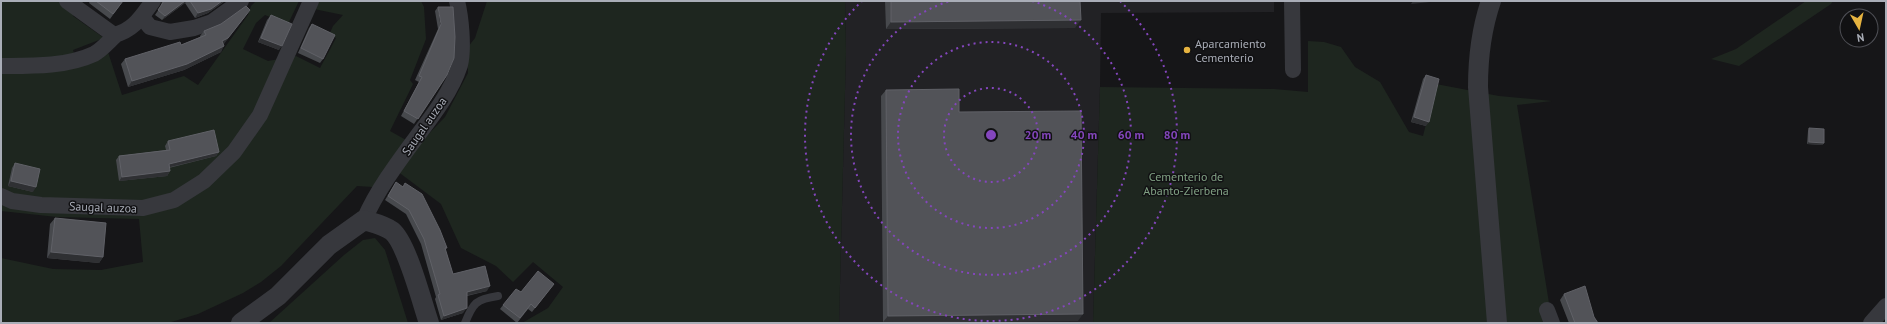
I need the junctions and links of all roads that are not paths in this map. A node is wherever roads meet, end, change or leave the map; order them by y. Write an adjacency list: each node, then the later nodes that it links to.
1 (67, 1): 9 (street)
2 (153, 1): 8 (street)
3 (241, 1): 8 (street)
4 (311, 1): 12 (street, Saugal auzoa)
5 (457, 1): 13 (street, Saugal auzoa)
6 (1292, 1): 11 (street)
7 (1491, 1): 18 (street)
8 (142, 17): 9 (street)
9 (117, 34): 10 (street)
10 (1, 66)
11 (1293, 70)
12 (1, 196)
13 (364, 220): 15 (street); 16 (street)
14 (498, 296): 17 (lane)
15 (241, 323)
16 (429, 323)
17 (465, 323)
18 (1498, 323)

